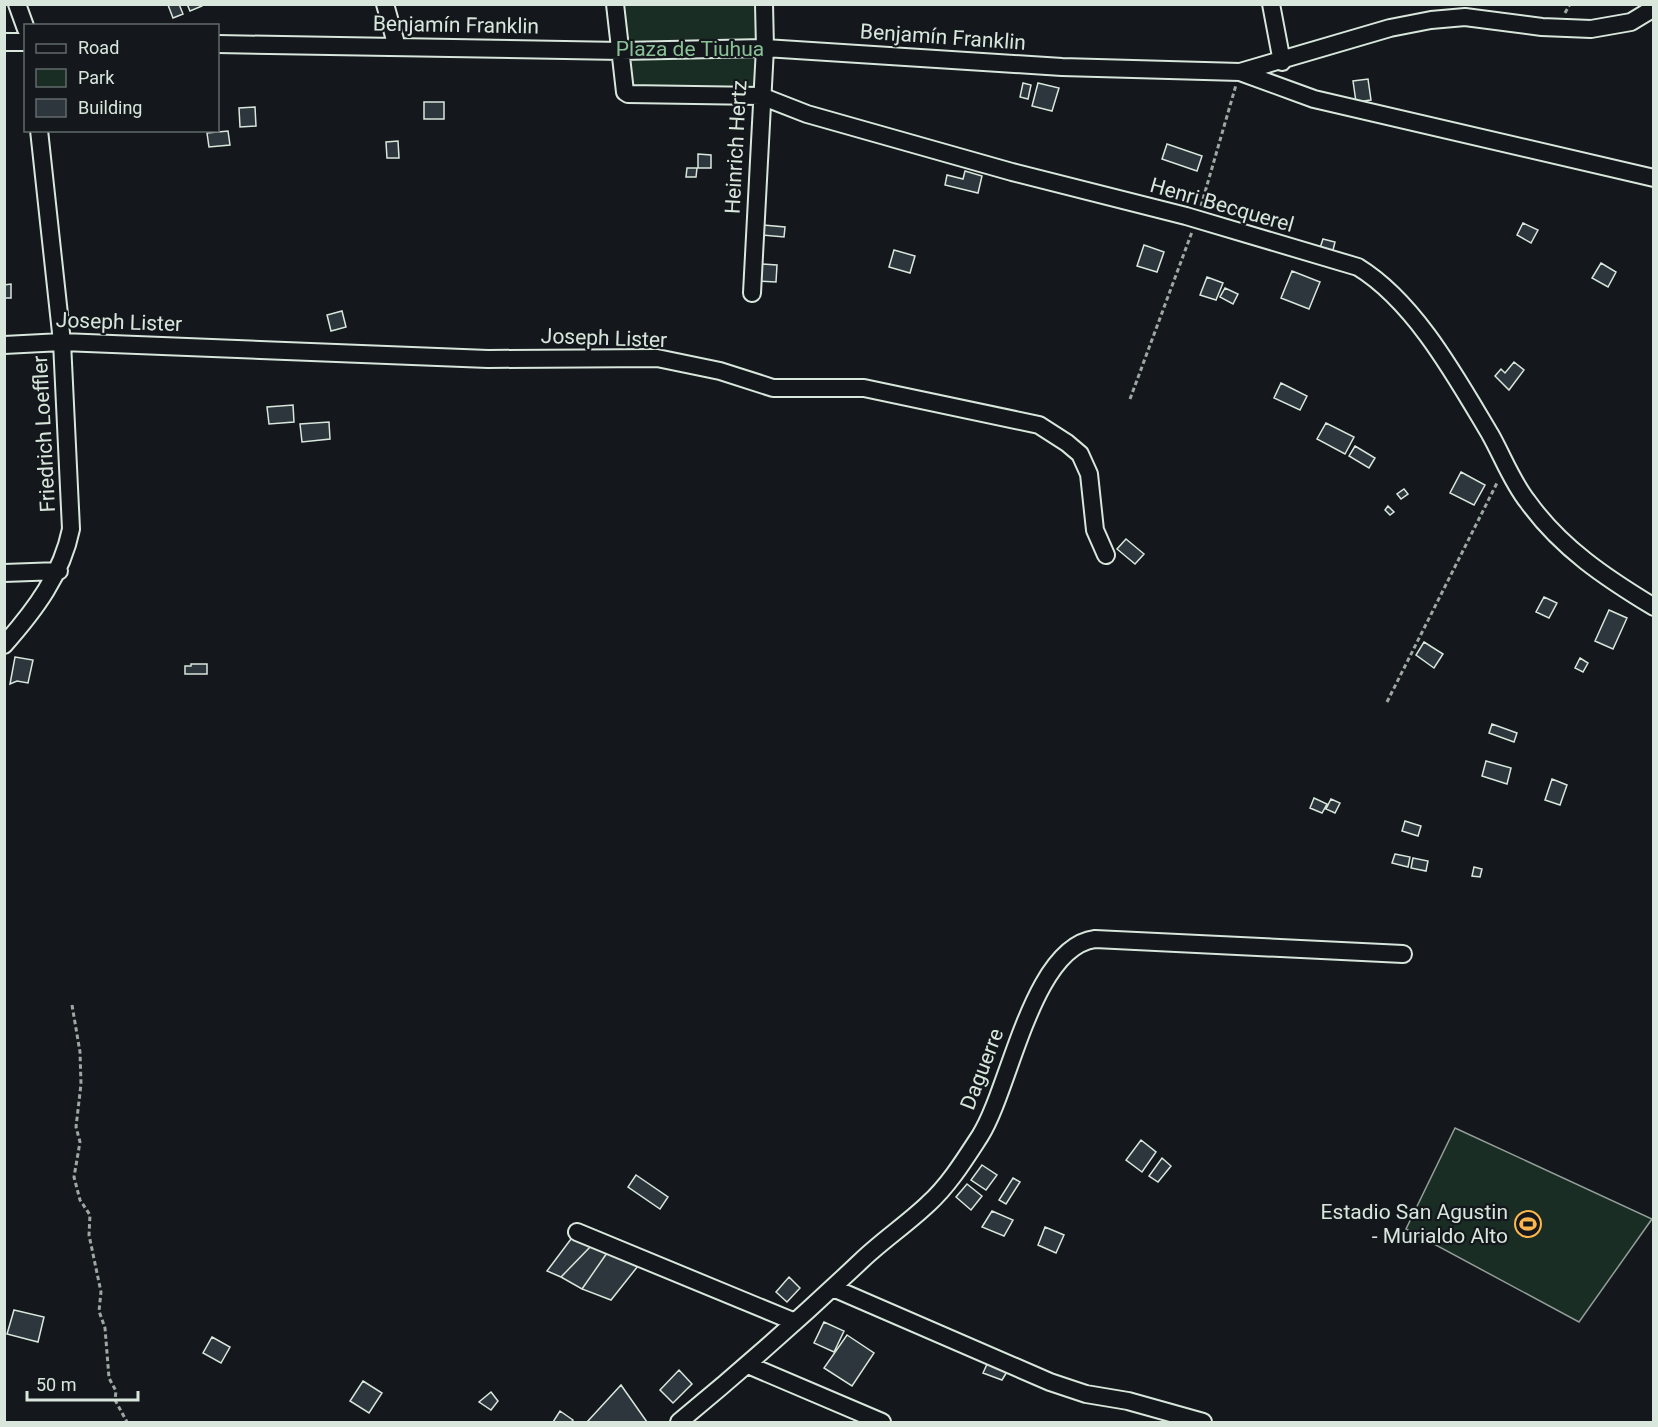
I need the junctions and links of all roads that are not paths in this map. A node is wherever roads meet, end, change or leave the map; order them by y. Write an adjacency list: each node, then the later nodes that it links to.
1 (17, 4): 7 (street)
2 (385, 4): 11 (street)
3 (615, 4): 13 (street)
4 (764, 4): 12 (street, Heinrich Hertz)
5 (1271, 4): 14 (street)
6 (1653, 8): 14 (street, Benjamín Franklin)
7 (24, 24)
8 (4, 42): 9 (street)
9 (24, 42)
10 (219, 44): 11 (street, Benjamín Franklin)
11 (397, 47): 13 (street, Benjamín Franklin)
12 (765, 48): 13 (street, Benjamín Franklin); 15 (street, Benjamín Franklin); 16 (street, Heinrich Hertz)
13 (621, 51): 16 (street, Henri Becquerel)
14 (1282, 62): 15 (street, Benjamín Franklin)
15 (1240, 72): 18 (street)
16 (761, 96): 19 (street, Heinrich Hertz); 25 (street, Henri Becquerel)
17 (39, 132): 20 (street, Friedrich Loeffler)
18 (1653, 178)
19 (752, 293)
20 (62, 342): 21 (street, Joseph Lister); 22 (street, Joseph Lister); 23 (street, Friedrich Loeffler)
21 (4, 345)
22 (1106, 555)
23 (59, 571): 24 (street); 26 (street, Friedrich Loeffler)
24 (4, 573)
25 (1653, 607)
26 (4, 645)
27 (1403, 954): 29 (street, Daguerre)
28 (577, 1232): 30 (street)
29 (833, 1288): 30 (street, Daguerre); 34 (street)
30 (795, 1322): 31 (street, Daguerre)
31 (748, 1365): 32 (street, Daguerre); 33 (street)
32 (679, 1422)
33 (882, 1422)
34 (1203, 1422)

